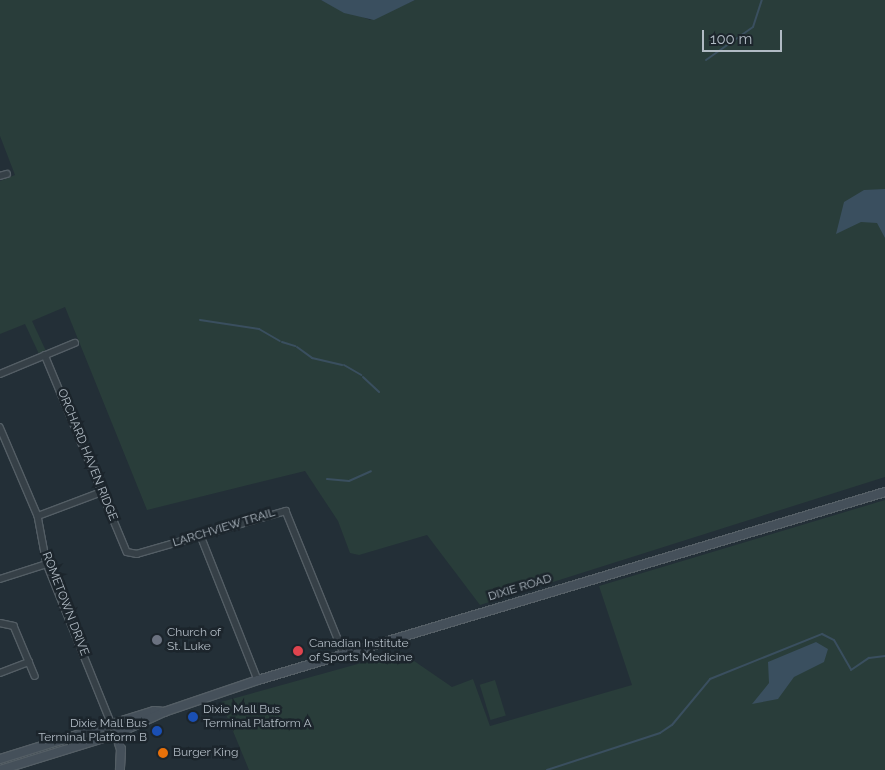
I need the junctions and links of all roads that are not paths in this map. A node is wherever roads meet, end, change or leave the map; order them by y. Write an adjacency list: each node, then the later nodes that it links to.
1 (7, 174): 2 (street)
2 (0, 176)
3 (74, 342): 4 (street)
4 (46, 355): 5 (street); 7 (street, ORCHARD HAVEN RIDGE)
5 (0, 374)
6 (0, 427): 9 (street, ROMETOWN DRIVE)
7 (102, 492): 9 (street); 11 (street, ORCHARD HAVEN RIDGE)
8 (885, 492): 15 (main road, DIXIE ROAD)
9 (38, 516): 12 (street, ROMETOWN DRIVE)
10 (201, 536): 11 (street, LARCHVIEW TRAIL); 15 (street, LARCHVIEW TRAIL); 19 (street)
11 (130, 554)
12 (47, 564): 13 (street); 21 (street, ROMETOWN DRIVE)
13 (0, 579)
14 (0, 622): 16 (street)
15 (344, 654): 19 (main road, DIXIE ROAD)
16 (29, 662): 17 (street); 18 (street)
17 (0, 673)
18 (35, 676)
19 (258, 680): 20 (main road, DIXIE ROAD)
20 (164, 712): 21 (main road, DIXIE ROAD); 22 (main road, DIXIE ROAD)
21 (112, 725): 23 (main road, DIXIE ROAD)
22 (116, 734): 24 (main road, DIXIE ROAD); 25 (main road)
23 (0, 759)
24 (0, 770)
25 (120, 770)

